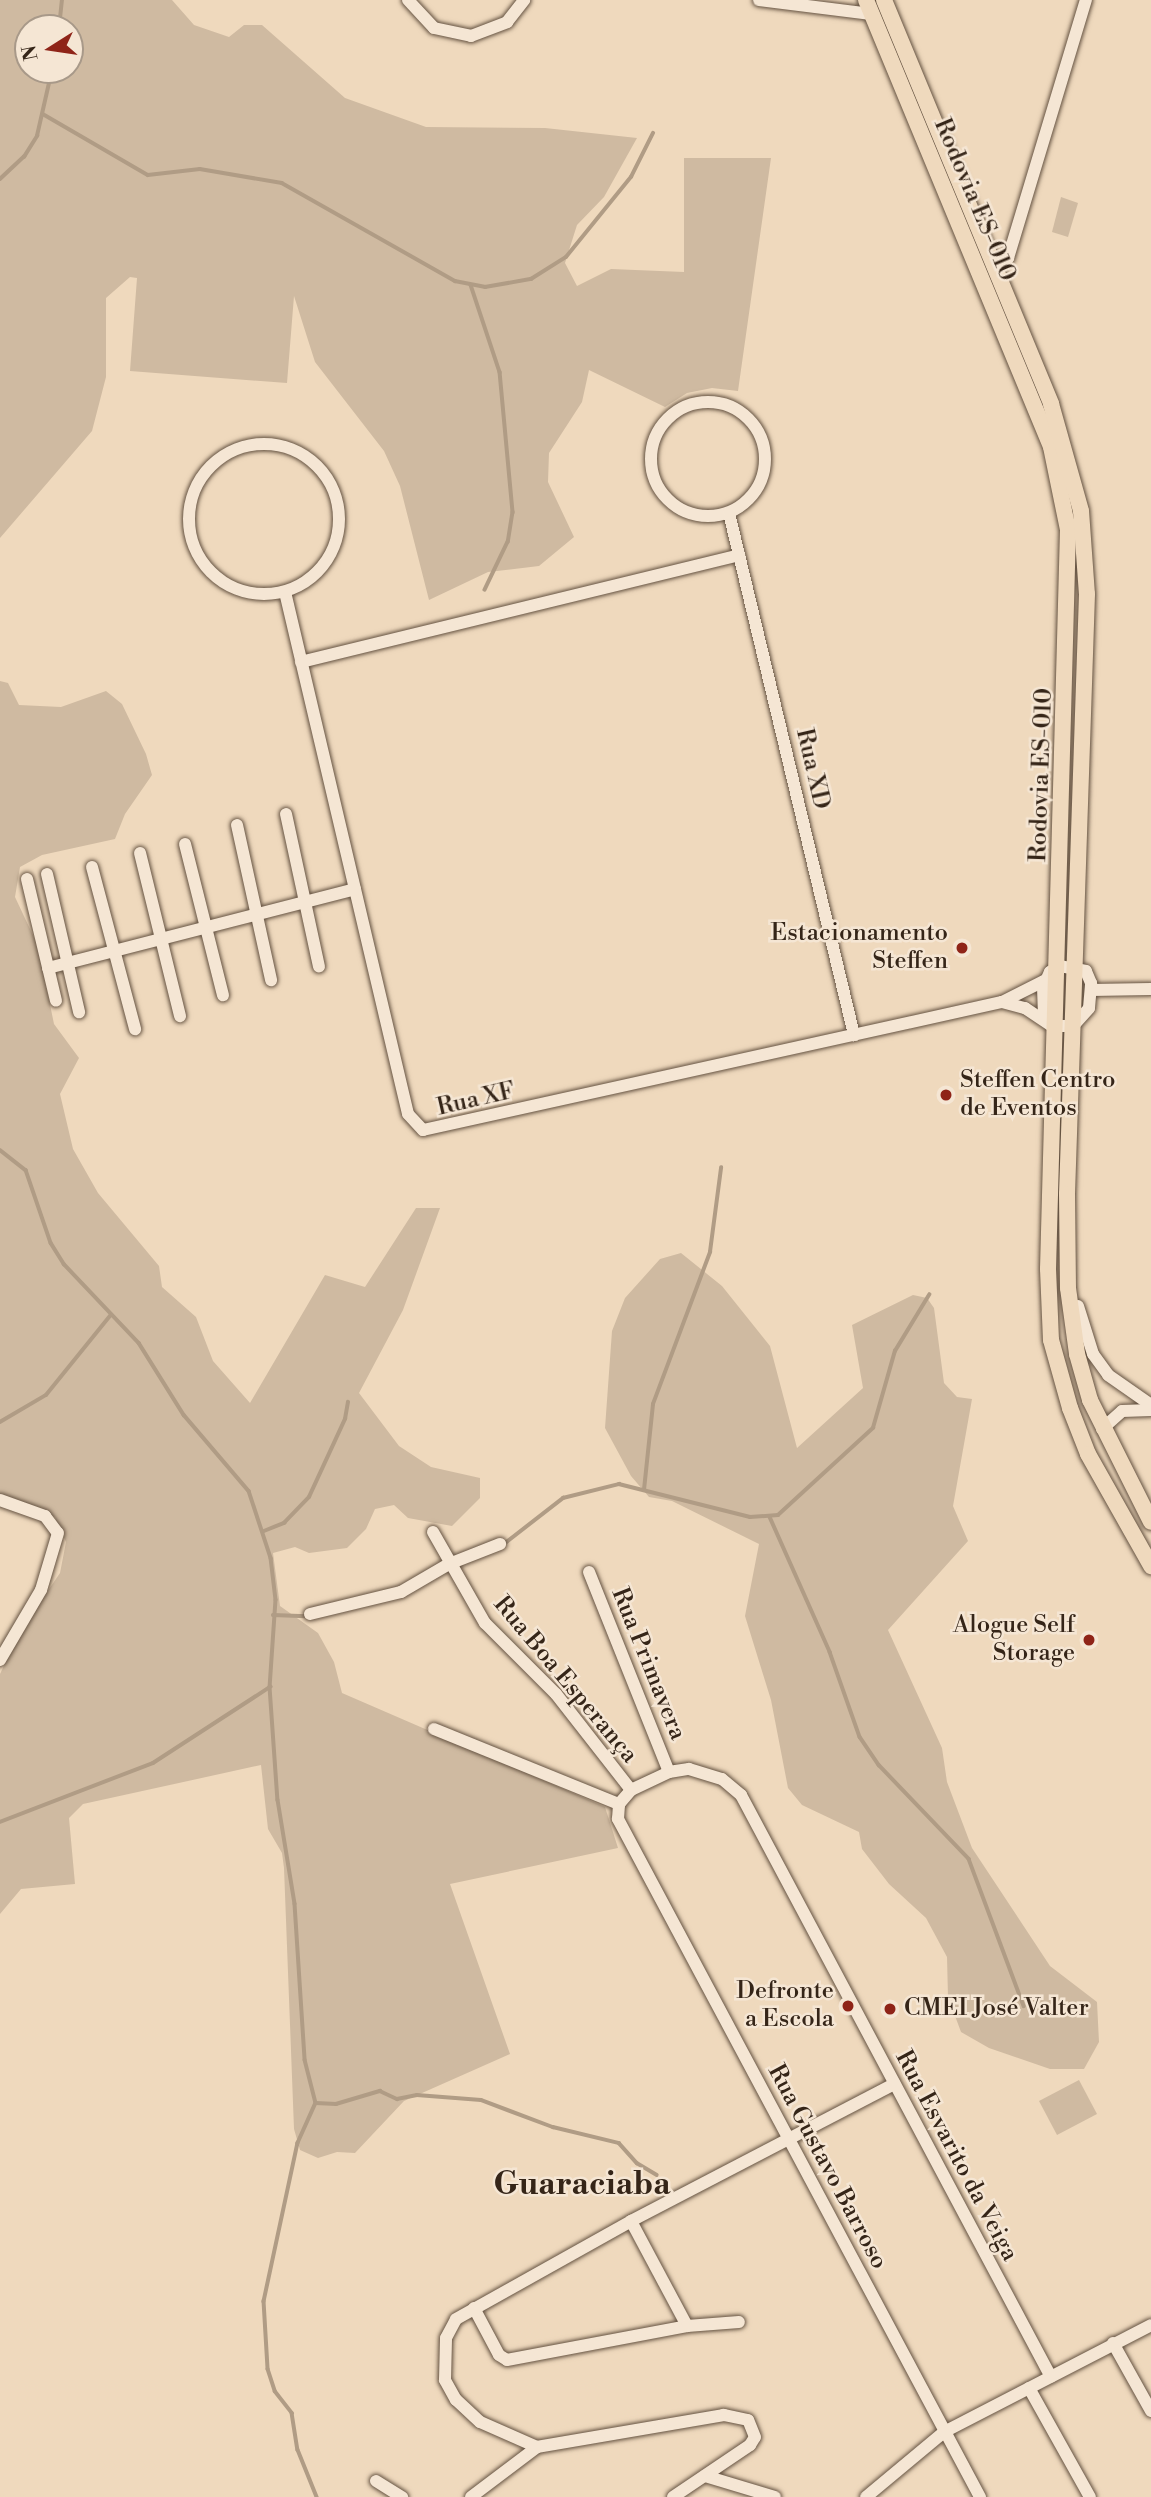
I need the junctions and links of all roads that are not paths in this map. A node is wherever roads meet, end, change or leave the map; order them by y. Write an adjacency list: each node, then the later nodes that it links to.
1 (408, 0): 2 (street)
2 (524, 0)
3 (759, 0): 6 (street)
4 (884, 0): 7 (main road, Rodovia ES-010)
5 (1086, 0): 7 (street)
6 (869, 7): 27 (main road, Rodovia ES-010)
7 (996, 271): 27 (main road, Rodovia ES-010)
8 (729, 513): 8 (street); 9 (street, Rua XD)
9 (739, 555): 11 (street); 40 (street, Rua XD)
10 (285, 592): 10 (street); 11 (street, Rua XF)
11 (301, 662): 19 (street, Rua XF)
12 (286, 814): 20 (street)
13 (237, 825): 21 (street)
14 (185, 844): 22 (street)
15 (139, 853): 23 (street)
16 (92, 867): 24 (street)
17 (47, 874): 25 (street)
18 (27, 879): 28 (street)
19 (355, 889): 20 (street); 40 (street, Rua XF)
20 (304, 903): 21 (street); 26 (street)
21 (256, 916): 22 (street); 29 (street)
22 (207, 929): 23 (street); 33 (street)
23 (161, 940): 24 (street); 37 (street)
24 (114, 952): 25 (street); 39 (street)
25 (67, 964): 28 (street); 36 (street)
26 (319, 965)
27 (1068, 966): 30 (street, Rua XF); 32 (street); 38 (main road, Rodovia ES-010)
28 (48, 968): 34 (street)
29 (271, 980)
30 (1044, 981): 35 (street, Rua XF); 38 (street)
31 (1151, 989): 32 (street)
32 (1091, 990): 38 (street)
33 (223, 995)
34 (56, 1001)
35 (1002, 1002): 38 (street); 40 (street, Rua XF)
36 (79, 1012)
37 (180, 1016)
38 (1058, 1024): 41 (main road, Rodovia ES-010); 44 (main road, Rodovia ES-010)
39 (135, 1029)
40 (854, 1035)
41 (1067, 1194): 42 (street); 43 (main road, Rodovia ES-010)
42 (1151, 1408): 43 (street)
43 (1102, 1429): 44 (main road); 46 (main road, Rodovia ES-010)
44 (1088, 1454): 50 (main road, Rodovia ES-010)
45 (0, 1500): 53 (street)
46 (1151, 1522)
47 (433, 1532): 49 (street, Rua Boa Esperança)
48 (500, 1544): 49 (street)
49 (449, 1564): 52 (street); 56 (street, Rua Boa Esperança)
50 (1151, 1566)
51 (589, 1572): 55 (street, Rua Primavera)
52 (310, 1614)
53 (0, 1661)
54 (434, 1729): 57 (street)
55 (669, 1772): 56 (street, Rua Esvarito da Veiga); 58 (street, Rua Esvarito da Veiga)
56 (631, 1790): 57 (street, Rua Esvarito da Veiga)
57 (619, 1804): 59 (street, Rua Gustavo Barroso)
58 (894, 2084): 59 (street); 66 (street, Rua Esvarito da Veiga)
59 (789, 2139): 60 (street); 69 (street, Rua Gustavo Barroso)
60 (631, 2221): 61 (street); 64 (street)
61 (474, 2308): 64 (street); 70 (street)
62 (739, 2322): 64 (street)
63 (1151, 2325): 65 (street)
64 (687, 2326)
65 (1113, 2343): 66 (street); 68 (street)
66 (1051, 2377): 67 (street)
67 (1029, 2388): 69 (street); 79 (street)
68 (1151, 2412)
69 (944, 2432): 77 (street); 78 (street, Rua Gustavo Barroso)
70 (537, 2447): 71 (street); 74 (street)
71 (705, 2476): 75 (street); 76 (street)
72 (376, 2481): 73 (street)
73 (402, 2497)
74 (471, 2497)
75 (673, 2497)
76 (775, 2497)
77 (866, 2497)
78 (980, 2497)
79 (1090, 2497)

